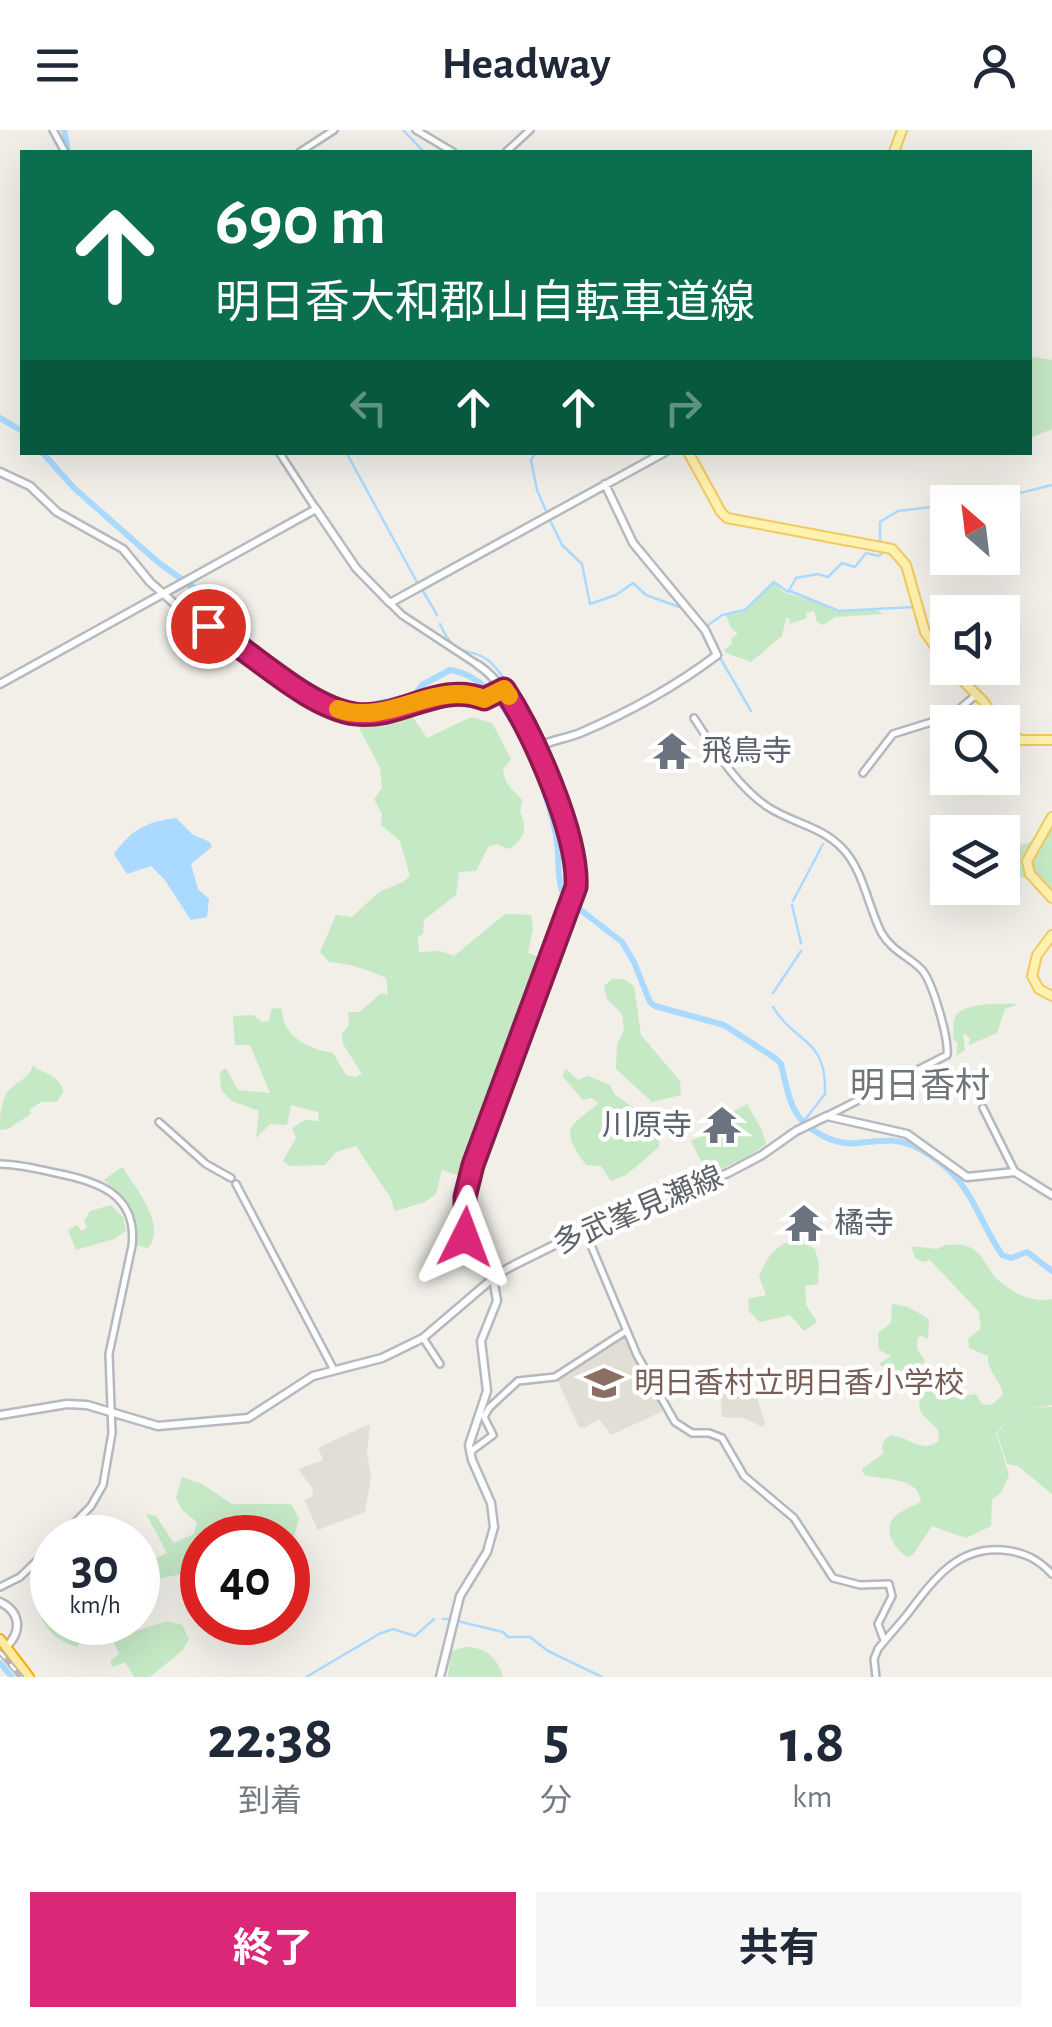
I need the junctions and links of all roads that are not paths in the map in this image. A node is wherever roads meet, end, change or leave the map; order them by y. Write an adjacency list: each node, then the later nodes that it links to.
1 (334, 130): 4 (street)
2 (416, 130): 5 (street)
3 (530, 130): 6 (street)
4 (303, 150)
5 (450, 150)
6 (508, 150)
7 (281, 455): 12 (street)
8 (659, 455): 11 (main road)
9 (690, 455): 15 (main road)
10 (0, 472): 13 (main road)
11 (606, 484): 14 (main road); 25 (main road)
12 (316, 509): 13 (main road); 14 (main road)
13 (160, 593): 17 (main road); 19 (main road)
14 (390, 603): 16 (street)
15 (930, 639)
16 (478, 665): 19 (main road)
17 (0, 684)
18 (967, 685): 20 (main road)
19 (504, 689): 23 (main road)
20 (976, 694): 21 (main road); 28 (street)
21 (984, 705)
22 (694, 718): 35 (street)
23 (526, 730): 25 (main road); 27 (main road)
24 (1020, 739): 26 (main road)
25 (550, 740): 27 (main road)
26 (1052, 740)
27 (536, 748): 31 (main road)
28 (863, 773)
29 (1052, 817): 30 (main road)
30 (1052, 898)
31 (567, 911): 41 (street)
32 (1052, 935): 33 (main road)
33 (1052, 996)
34 (983, 1108): 38 (street)
35 (828, 1116): 38 (main road); 40 (main road, 多武峯見瀬線)
36 (159, 1122): 45 (street)
37 (0, 1164): 46 (street)
38 (1015, 1172): 39 (main road)
39 (1052, 1195)
40 (585, 1231): 41 (main road, 多武峯見瀬線); 42 (street)
41 (493, 1278): 43 (main road, 多武峯見瀬線); 48 (main road)
42 (626, 1332): 48 (street); 55 (street)
43 (423, 1338): 44 (street); 45 (main road, 多武峯見瀬線)
44 (440, 1364)
45 (334, 1370): 46 (main road, 多武峯見瀬線)
46 (110, 1413): 47 (main road, 多武峯見瀬線); 50 (street)
47 (0, 1414)
48 (482, 1414): 49 (main road); 49 (street)
49 (470, 1452): 58 (main road)
50 (82, 1515)
51 (30, 1567): 53 (street)
52 (1052, 1574): 55 (street)
53 (0, 1587)
54 (0, 1602): 56 (main road)
55 (884, 1640): 59 (street)
56 (3, 1643): 57 (highway)
57 (29, 1677)
58 (440, 1677)
59 (876, 1677)

